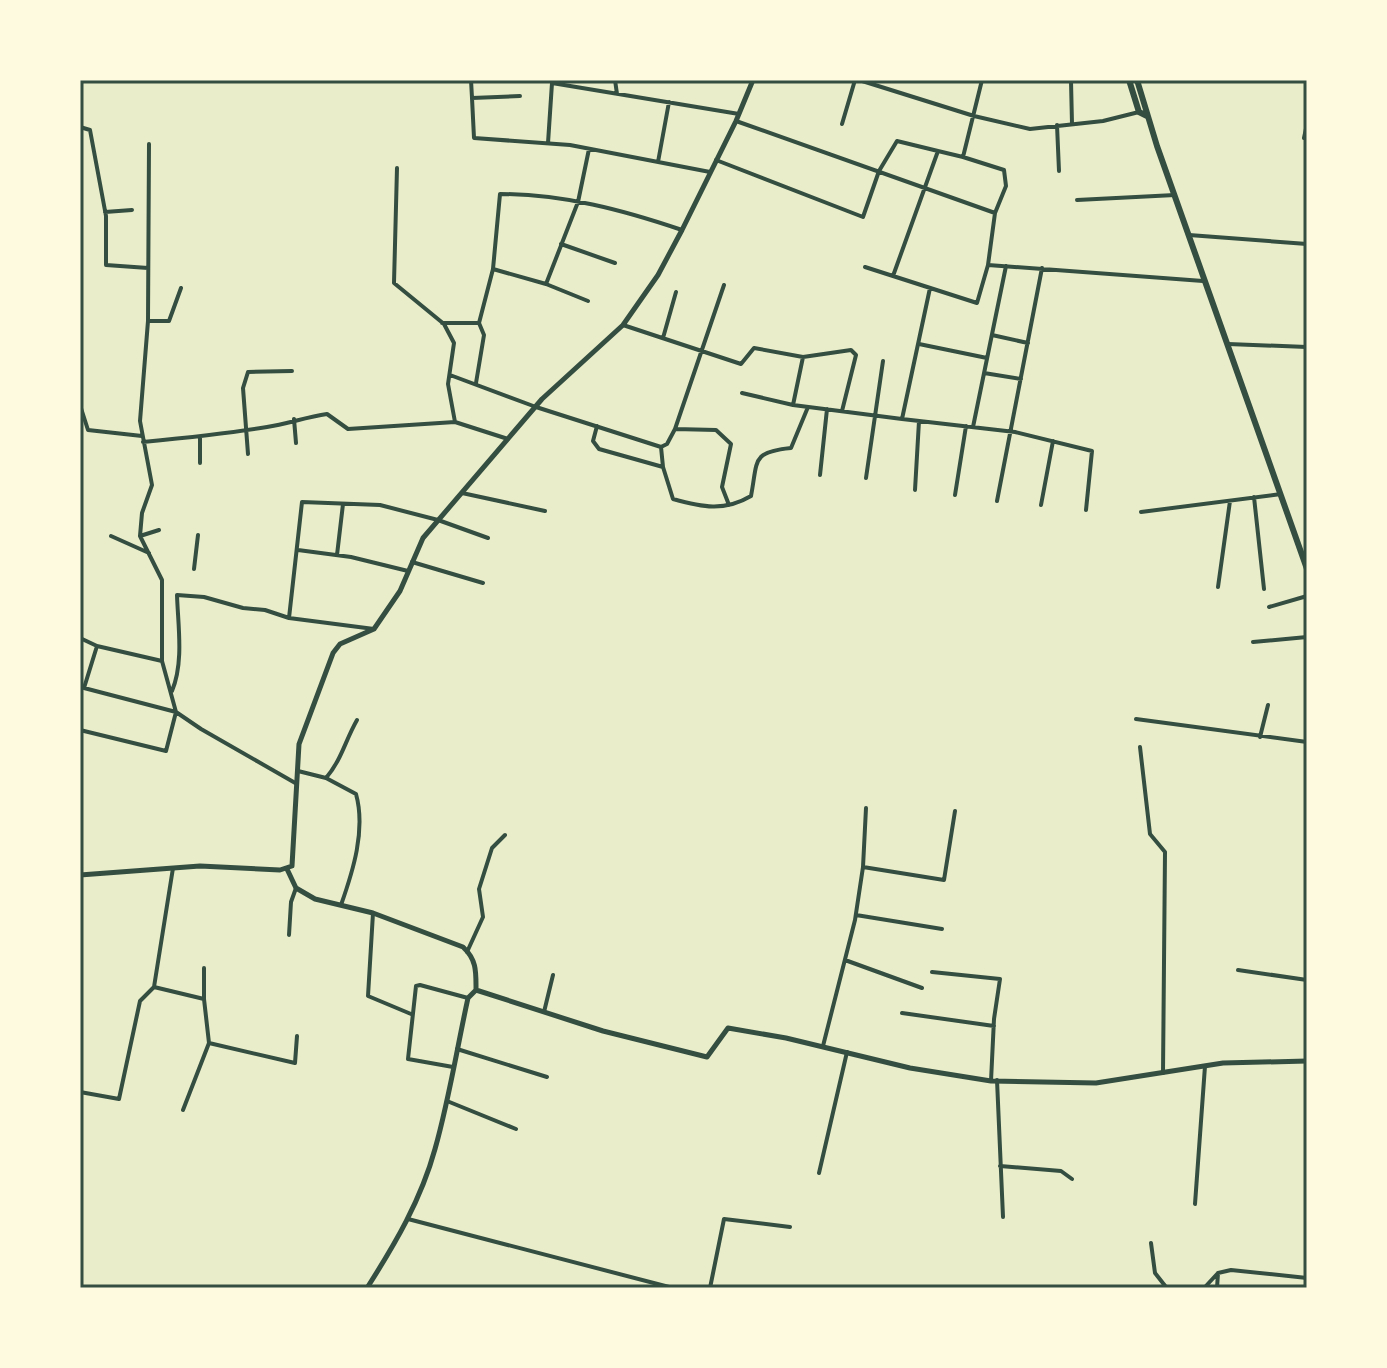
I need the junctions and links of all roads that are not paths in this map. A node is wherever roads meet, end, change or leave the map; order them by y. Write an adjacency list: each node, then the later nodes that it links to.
1 (471, 80): 12 (street)
2 (615, 80): 10 (street)
3 (753, 80): 17 (street)
4 (857, 80): 15 (street); 18 (street)
5 (982, 80): 15 (street)
6 (1129, 80): 14 (main road)
7 (1137, 80): 16 (main road)
8 (1071, 81): 19 (street)
9 (552, 82): 10 (street); 24 (street)
10 (617, 94): 13 (street)
11 (520, 96): 12 (street)
12 (472, 98): 24 (street)
13 (669, 102): 17 (street); 30 (street)
14 (1139, 112): 16 (main road); 19 (street)
15 (974, 116): 21 (street); 28 (street)
16 (1147, 116): 36 (main road)
17 (738, 117): 29 (street); 32 (street)
18 (842, 124)
19 (1072, 124): 21 (street)
20 (1307, 124): 23 (street)
21 (1057, 125): 33 (street)
22 (80, 127): 40 (street)
23 (1304, 138)
24 (548, 143): 26 (street)
25 (149, 144): 50 (street)
26 (589, 149): 30 (street); 38 (street)
27 (938, 151): 28 (street); 32 (street); 35 (street)
28 (963, 157): 41 (street)
29 (716, 160): 32 (street); 34 (street)
30 (658, 162): 34 (street)
31 (397, 168): 62 (street)
32 (879, 171): 35 (street)
33 (1059, 171)
34 (710, 172): 42 (street)
35 (924, 187): 41 (street); 53 (street)
36 (1175, 195): 37 (street); 43 (main road)
37 (1077, 200)
38 (578, 202): 42 (street); 44 (street); 52 (street)
39 (132, 210): 40 (street)
40 (105, 212): 50 (street)
41 (995, 213): 47 (street)
42 (682, 230): 64 (street)
43 (1189, 235): 45 (street); 54 (main road)
44 (561, 244): 46 (street); 55 (street)
45 (1307, 244)
46 (615, 263)
47 (988, 265): 48 (street); 58 (street)
48 (1006, 266): 51 (street); 65 (street)
49 (865, 267): 53 (street)
50 (148, 268): 61 (street)
51 (1042, 268): 54 (street); 67 (street)
52 (493, 269): 55 (street); 63 (street)
53 (893, 276): 58 (street)
54 (1206, 281): 69 (main road)
55 (546, 284): 60 (street)
56 (724, 285): 71 (street)
57 (181, 288): 61 (street)
58 (930, 288): 68 (street)
59 (676, 292): 66 (street)
60 (588, 301)
61 (148, 321): 99 (street)
62 (442, 323): 63 (street); 77 (street)
63 (479, 323): 79 (street)
64 (623, 325): 66 (street); 83 (street)
65 (992, 335): 67 (street); 73 (street)
66 (663, 338): 71 (street)
67 (1028, 343): 78 (street)
68 (918, 344): 73 (street); 89 (street)
69 (1228, 344): 70 (street); 111 (main road)
70 (1307, 347)
71 (703, 351): 72 (street); 95 (street)
72 (803, 357): 82 (street); 86 (street)
73 (987, 358): 76 (street)
74 (883, 361): 87 (street)
75 (292, 371): 96 (street)
76 (984, 373): 78 (street); 94 (street)
77 (450, 375): 79 (street); 91 (street)
78 (1021, 379): 97 (street)
79 (476, 383): 83 (street)
80 (742, 393): 82 (street)
81 (80, 405): 99 (street)
82 (793, 405): 84 (street)
83 (536, 407): 92 (street); 100 (street)
84 (808, 407): 85 (street); 117 (street)
85 (827, 409): 86 (street); 107 (street)
86 (842, 411): 87 (street)
87 (873, 415): 89 (street); 108 (street)
88 (294, 419): 91 (street); 96 (street); 102 (street)
89 (902, 419): 90 (street)
90 (919, 421): 93 (street); 109 (street)
91 (455, 422): 100 (street)
92 (597, 426): 103 (street); 106 (street)
93 (966, 426): 94 (street); 112 (street)
94 (973, 427): 97 (street)
95 (675, 429): 103 (street); 117 (street)
96 (247, 431): 98 (street); 104 (street)
97 (1011, 431): 101 (street); 114 (street)
98 (200, 437): 99 (street); 105 (street)
99 (143, 439): 126 (street)
100 (508, 439): 110 (street)
101 (1053, 441): 118 (street); 119 (street)
102 (296, 443)
103 (661, 447): 106 (street)
104 (248, 454)
105 (200, 463)
106 (663, 467): 117 (street)
107 (820, 475)
108 (866, 478)
109 (915, 490)
110 (462, 493): 120 (street); 122 (street)
111 (1281, 494): 113 (street); 133 (main road)
112 (955, 495)
113 (1254, 497): 115 (street); 137 (street)
114 (997, 501)
115 (1230, 501): 121 (street); 136 (street)
116 (343, 504): 122 (street); 128 (street); 130 (street)
117 (729, 505)
118 (1041, 505)
119 (1086, 510)
120 (545, 511)
121 (1141, 512)
122 (438, 520): 127 (street); 131 (street)
123 (159, 530): 126 (street)
124 (198, 535): 132 (street)
125 (111, 536): 129 (street)
126 (140, 536): 129 (street)
127 (488, 538)
128 (298, 550): 130 (street); 140 (street)
129 (149, 553): 146 (street)
130 (337, 555): 134 (street)
131 (412, 562): 134 (street); 135 (street)
132 (194, 569)
133 (1307, 569)
134 (408, 571): 141 (street)
135 (483, 583)
136 (1218, 587)
137 (1264, 589)
138 (1307, 596): 139 (street)
139 (1269, 607)
140 (289, 618): 141 (street); 147 (street)
141 (374, 629): 156 (street)
142 (1307, 637): 144 (street)
143 (80, 638): 145 (street)
144 (1253, 642)
145 (97, 646): 146 (street); 149 (street)
146 (162, 661): 147 (street)
147 (171, 693): 149 (street)
148 (1268, 705): 153 (street)
149 (176, 712): 152 (street); 158 (street)
150 (1136, 719): 153 (street)
151 (357, 720): 157 (street)
152 (80, 730)
153 (1260, 737): 154 (street)
154 (1307, 742)
155 (1140, 747): 196 (street)
156 (298, 771): 157 (street); 158 (street)
157 (326, 778): 167 (street)
158 (297, 784): 164 (street)
159 (866, 808): 162 (street)
160 (955, 811): 162 (street)
161 (505, 835): 172 (street)
162 (863, 867): 169 (street)
163 (173, 868): 164 (street); 165 (street); 179 (street)
164 (287, 869): 166 (street)
165 (80, 875)
166 (296, 888): 167 (street); 171 (street)
167 (341, 905): 168 (street)
168 (373, 913): 172 (street); 186 (street)
169 (856, 915): 170 (street); 173 (street)
170 (942, 929)
171 (289, 935)
172 (467, 952): 181 (street)
173 (845, 960): 180 (street); 190 (street)
174 (204, 968): 183 (street)
175 (1238, 970): 178 (street)
176 (932, 972): 187 (street)
177 (553, 975): 184 (street)
178 (1307, 980)
179 (154, 987): 183 (street); 199 (street)
180 (922, 988)
181 (476, 990): 182 (street); 184 (street)
182 (468, 998): 186 (street); 191 (street)
183 (204, 999): 189 (street)
184 (544, 1012): 190 (street)
185 (902, 1013): 187 (street)
186 (411, 1014): 195 (street)
187 (994, 1026): 198 (street)
188 (297, 1036): 189 (street)
189 (209, 1043): 201 (street)
190 (823, 1046): 192 (street)
191 (457, 1049): 195 (street); 197 (street)
192 (847, 1052): 198 (street); 204 (street)
193 (1307, 1061): 194 (street)
194 (1205, 1066): 196 (street); 206 (street)
195 (453, 1067): 200 (street)
196 (1163, 1073): 198 (street)
197 (547, 1077)
198 (994, 1080): 203 (street)
199 (80, 1092)
200 (445, 1100): 202 (street); 208 (street)
201 (183, 1110)
202 (516, 1129)
203 (1000, 1166): 205 (street); 207 (street)
204 (819, 1173)
205 (1072, 1179)
206 (1195, 1204)
207 (1003, 1217)
208 (408, 1219): 213 (street); 214 (street)
209 (790, 1227): 215 (street)
210 (1151, 1243): 211 (street)
211 (1218, 1273): 212 (street); 216 (street)
212 (1307, 1278)
213 (367, 1288)
214 (673, 1288)
215 (710, 1288)
216 (1217, 1288)

